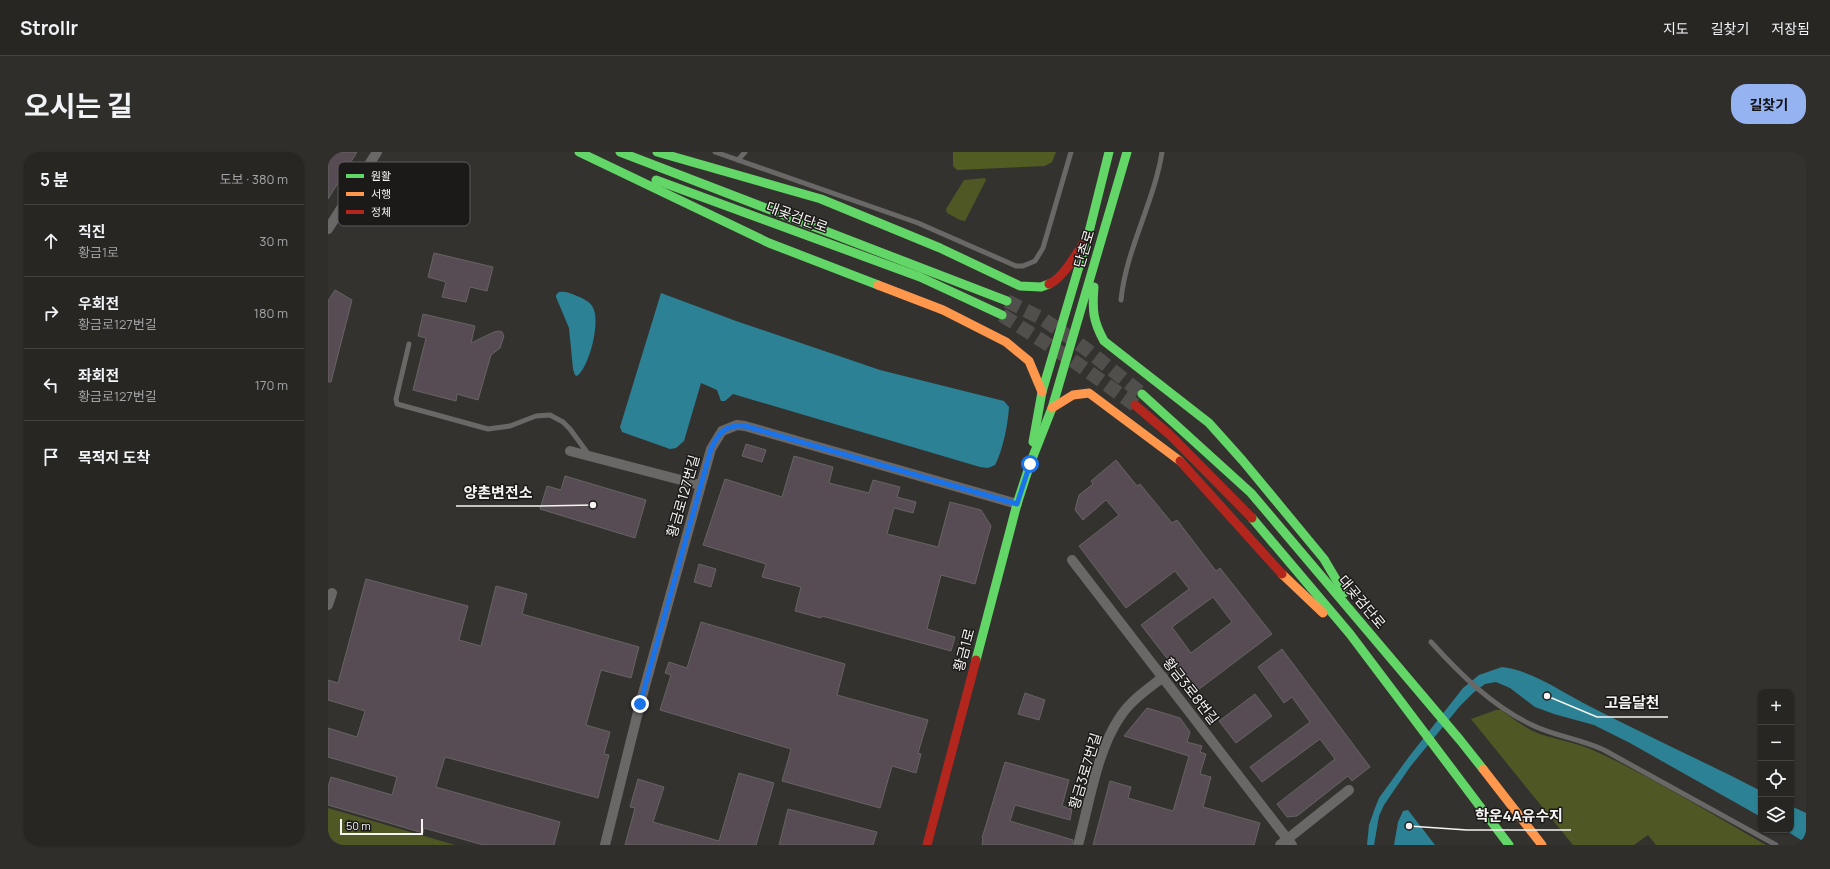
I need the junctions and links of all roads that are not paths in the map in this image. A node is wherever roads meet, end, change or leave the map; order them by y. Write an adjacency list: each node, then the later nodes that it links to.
1 (377, 152): 12 (street)
2 (580, 152): 21 (main road, 대곶검단로); 25 (main road)
3 (620, 152): 20 (main road, 대곶검단로)
4 (657, 152): 14 (main road)
5 (715, 152): 11 (lane)
6 (744, 152): 11 (lane)
7 (1071, 152): 13 (lane)
8 (1109, 152): 17 (main road, 단촌로)
9 (1127, 152): 18 (main road, 단촌로)
10 (1162, 152): 19 (lane)
11 (738, 160): 13 (lane)
12 (371, 162)
13 (812, 186): 14 (lane)
14 (810, 196): 17 (main road)
15 (338, 213): 16 (street)
16 (328, 229)
17 (1088, 236): 23 (main road, 단촌로)
18 (1098, 250): 24 (main road, 단촌로); 37 (main road)
19 (1121, 300)
20 (1007, 301)
21 (1002, 315)
22 (409, 344): 30 (lane)
23 (1055, 345): 25 (main road, 황금1로)
24 (1068, 354): 28 (main road, 황금1로)
25 (1042, 392): 31 (main road, 황금1로)
26 (1142, 394): 37 (main road, 대곶검단로)
27 (1135, 405): 39 (main road)
28 (1052, 408): 31 (main road, 황금1로); 39 (main road)
29 (570, 451): 30 (street)
30 (590, 456): 32 (street)
31 (1030, 464): 33 (main road, 황금1로)
32 (700, 485): 33 (street, 황금로127번길); 43 (street, 황금로127번길)
33 (1017, 504): 44 (main road, 황금1로)
34 (1072, 560): 40 (street, 황금3로8번길)
35 (332, 593): 36 (street)
36 (328, 605)
37 (1366, 629): 47 (main road, 대곶검단로)
38 (1431, 642): 48 (lane)
39 (1359, 646): 46 (main road)
40 (1163, 677): 42 (street, 황금3로8번길); 45 (street, 황금3로7번길)
41 (1349, 790): 42 (street, 황금3로8번길)
42 (1286, 843)
43 (605, 845)
44 (927, 845)
45 (1078, 845)
46 (1509, 845)
47 (1542, 845)
48 (1776, 845)

